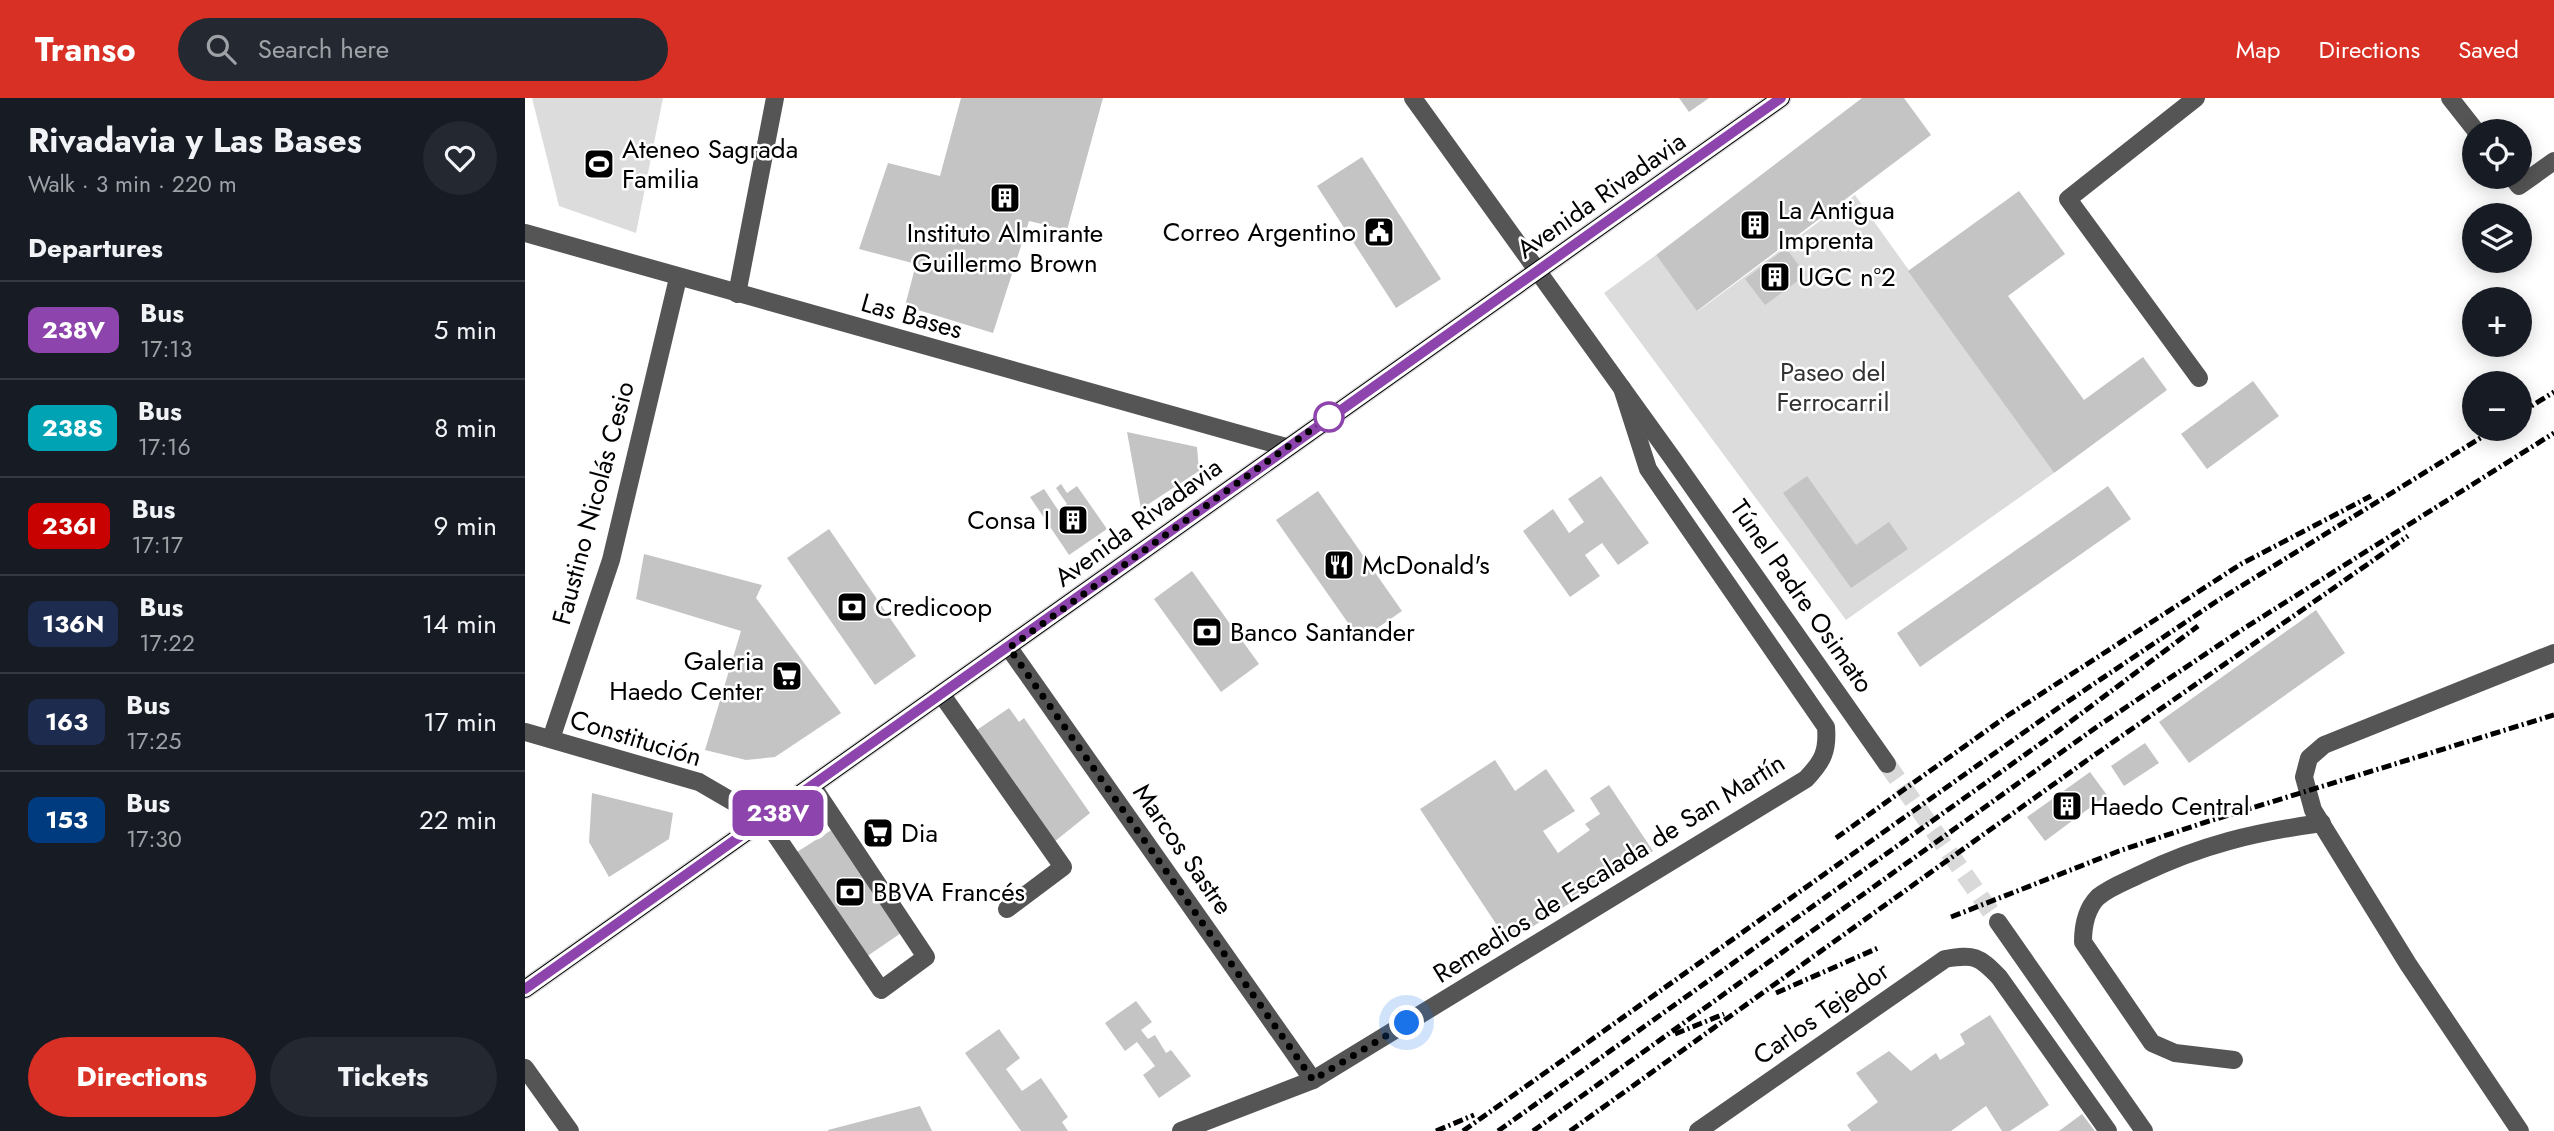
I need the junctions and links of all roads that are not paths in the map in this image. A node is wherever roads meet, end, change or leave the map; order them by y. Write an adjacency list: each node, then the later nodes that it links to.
1 (775, 98): 12 (street)
2 (1413, 98): 10 (street, Túnel Padre Osimato)
3 (1781, 98): 10 (main road, Avenida Rivadavia)
4 (2196, 98): 13 (street)
5 (2450, 98): 6 (street)
6 (2467, 119)
7 (2554, 161): 8 (street)
8 (2532, 177)
9 (525, 233): 11 (street, Las Bases)
10 (1538, 272): 14 (street, Túnel Padre Osimato); 15 (main road, Avenida Rivadavia)
11 (678, 278): 12 (street, Las Bases); 20 (street, Faustino Nicolás Cesio)
12 (737, 294): 15 (street, Las Bases)
13 (2199, 377)
14 (1622, 388): 21 (street, Túnel Padre Osimato); 30 (street, Remedios de Escalada de San Martín)
15 (1286, 447): 16 (main road, Avenida Rivadavia)
16 (1009, 648): 18 (main road, Avenida Rivadavia); 30 (street, Marcos Sastre)
17 (2554, 653): 24 (street)
18 (942, 695): 22 (main road, Avenida Rivadavia); 25 (street)
19 (525, 732): 20 (street, Constitución)
20 (551, 739): 23 (street, Constitución)
21 (1887, 764)
22 (813, 787): 23 (main road, Avenida Rivadavia); 23 (street)
23 (766, 821): 27 (main road, Avenida Rivadavia)
24 (2322, 824): 28 (street); 36 (street)
25 (1007, 909)
26 (1998, 922): 35 (street)
27 (525, 989)
28 (2234, 1060)
29 (525, 1068): 31 (street)
30 (1313, 1080): 32 (street, Remedios de Escalada de San Martín)
31 (570, 1131)
32 (1181, 1131)
33 (1698, 1131): 34 (street, Carlos Tejedor)
34 (2108, 1131)
35 (2144, 1131)
36 (2520, 1131)

